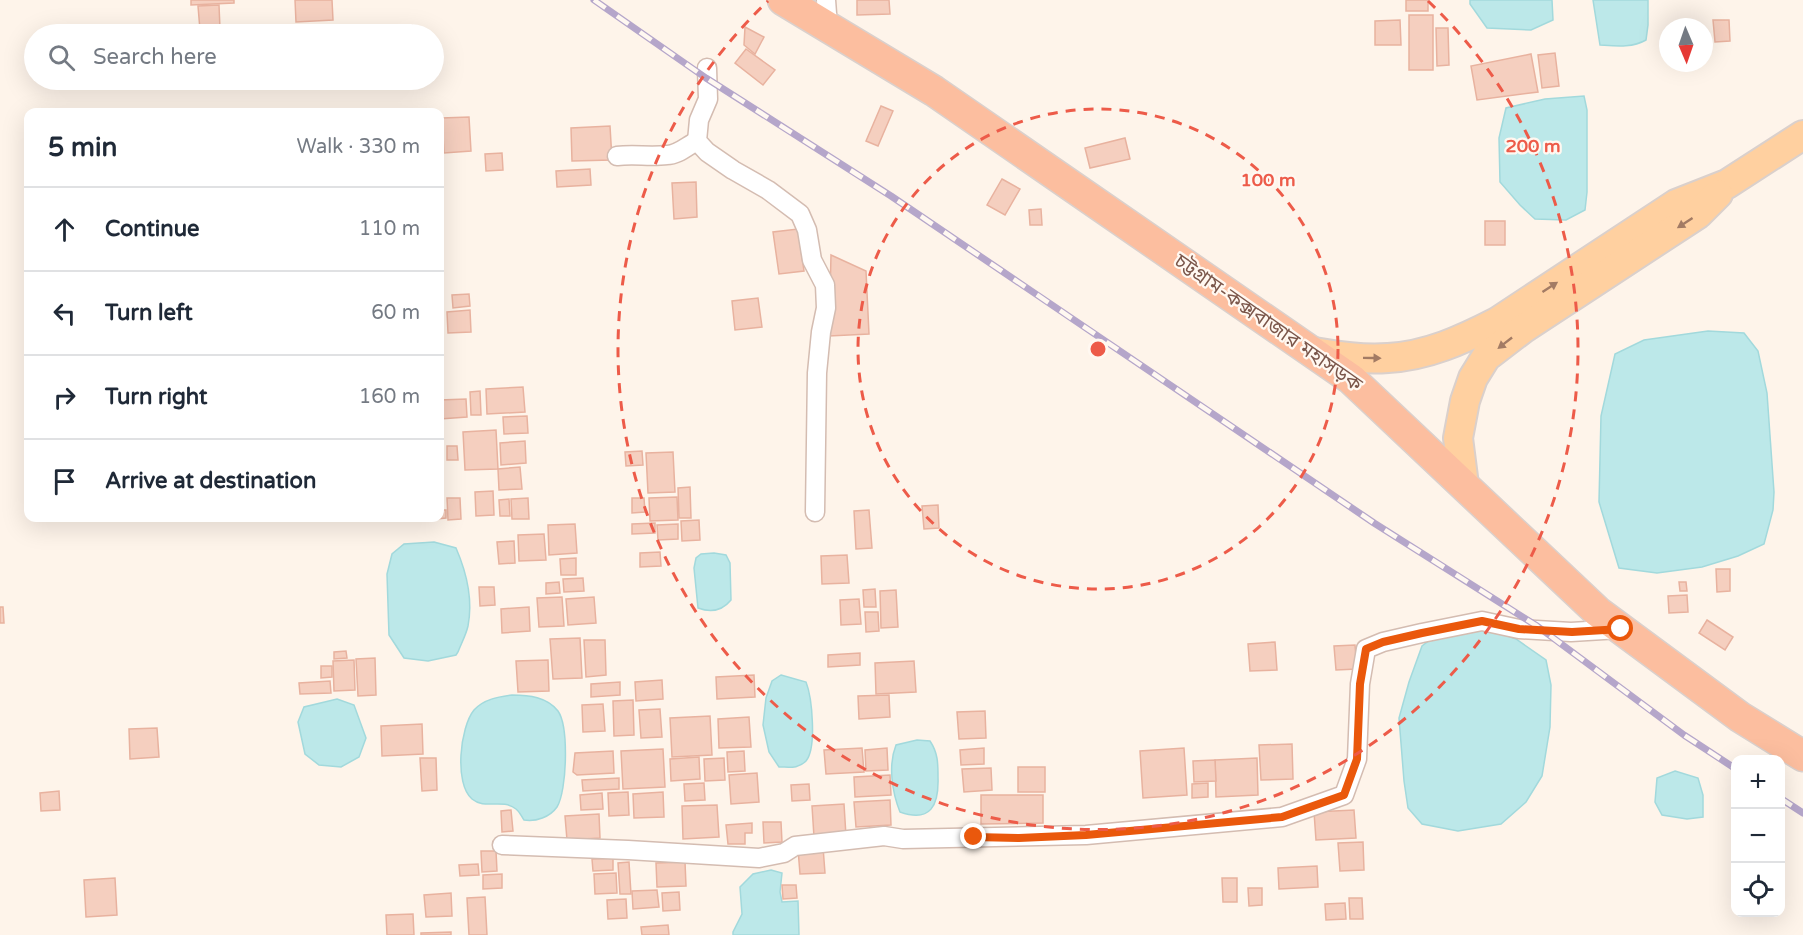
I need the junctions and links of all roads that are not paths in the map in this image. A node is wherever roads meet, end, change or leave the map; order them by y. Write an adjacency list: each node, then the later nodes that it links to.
1 (783, 0): 2 (highway, চট্টগ্রাম-কক্সবাজার মহাসড়ক)
2 (827, 14): 8 (highway, চট্টগ্রাম-কক্সবাজার মহাসড়ক)
3 (707, 68): 5 (street)
4 (1803, 135): 7 (main road)
5 (697, 141): 6 (street); 10 (street)
6 (617, 156)
7 (1727, 184): 8 (main road, one-way to 7); 9 (main road, one-way to 9)
8 (1314, 352): 9 (highway, চট্টগ্রাম-কক্সবাজার মহাসড়ক)
9 (1464, 485): 11 (highway, চট্টগ্রাম-কক্সবাজার মহাসড়ক)
10 (815, 512)
11 (1621, 629): 12 (highway, চট্টগ্রাম-কক্সবাজার মহাসড়ক); 13 (street)
12 (1803, 756)
13 (502, 845)

